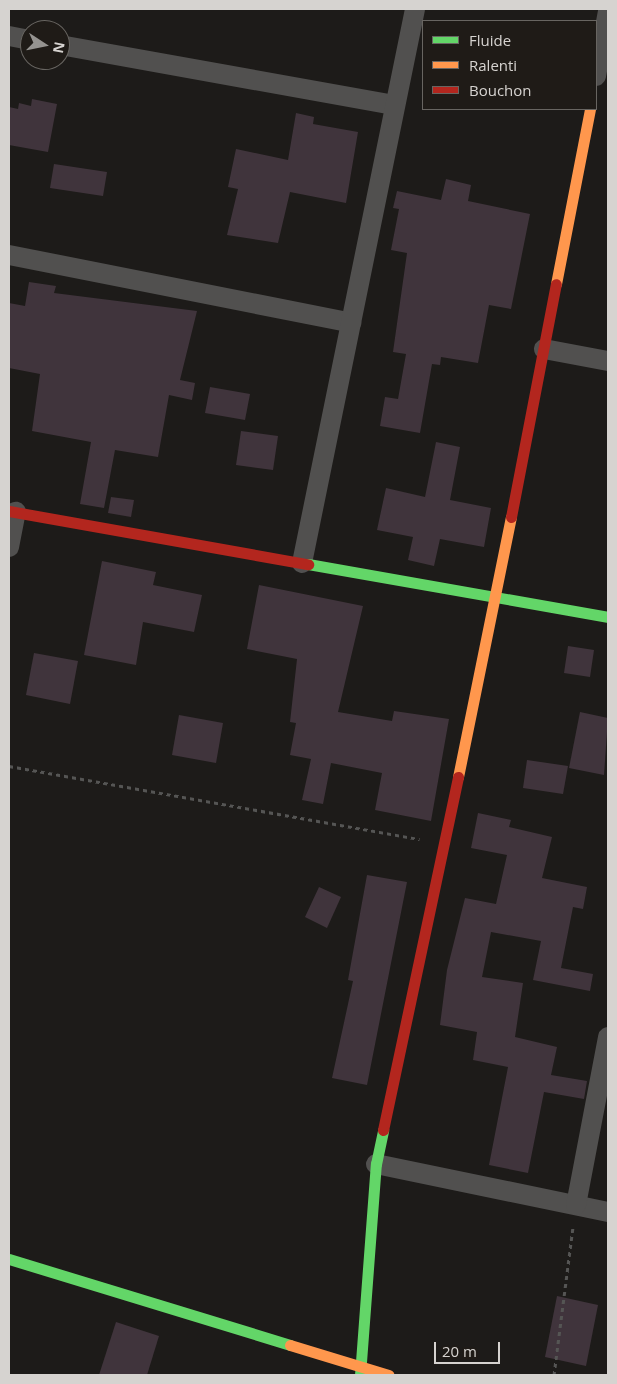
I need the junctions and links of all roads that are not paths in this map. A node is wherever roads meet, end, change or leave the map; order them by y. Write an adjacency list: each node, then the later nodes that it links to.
1 (415, 9): 5 (street)
2 (608, 11): 4 (street)
3 (70, 47): 5 (street)
4 (597, 71)
5 (395, 105): 8 (street)
6 (590, 110): 9 (street)
7 (9, 255): 8 (street)
8 (351, 323): 13 (street)
9 (544, 349): 10 (street); 14 (street)
10 (608, 361)
11 (12, 512): 12 (street); 13 (street)
12 (9, 547)
13 (302, 563): 14 (street)
14 (496, 598): 15 (street); 17 (street)
15 (608, 617)
16 (608, 1037): 18 (street)
17 (376, 1164): 18 (street); 21 (street)
18 (576, 1205): 19 (street)
19 (608, 1212)
20 (9, 1259): 21 (street)
21 (361, 1371): 22 (street)
22 (389, 1375)

